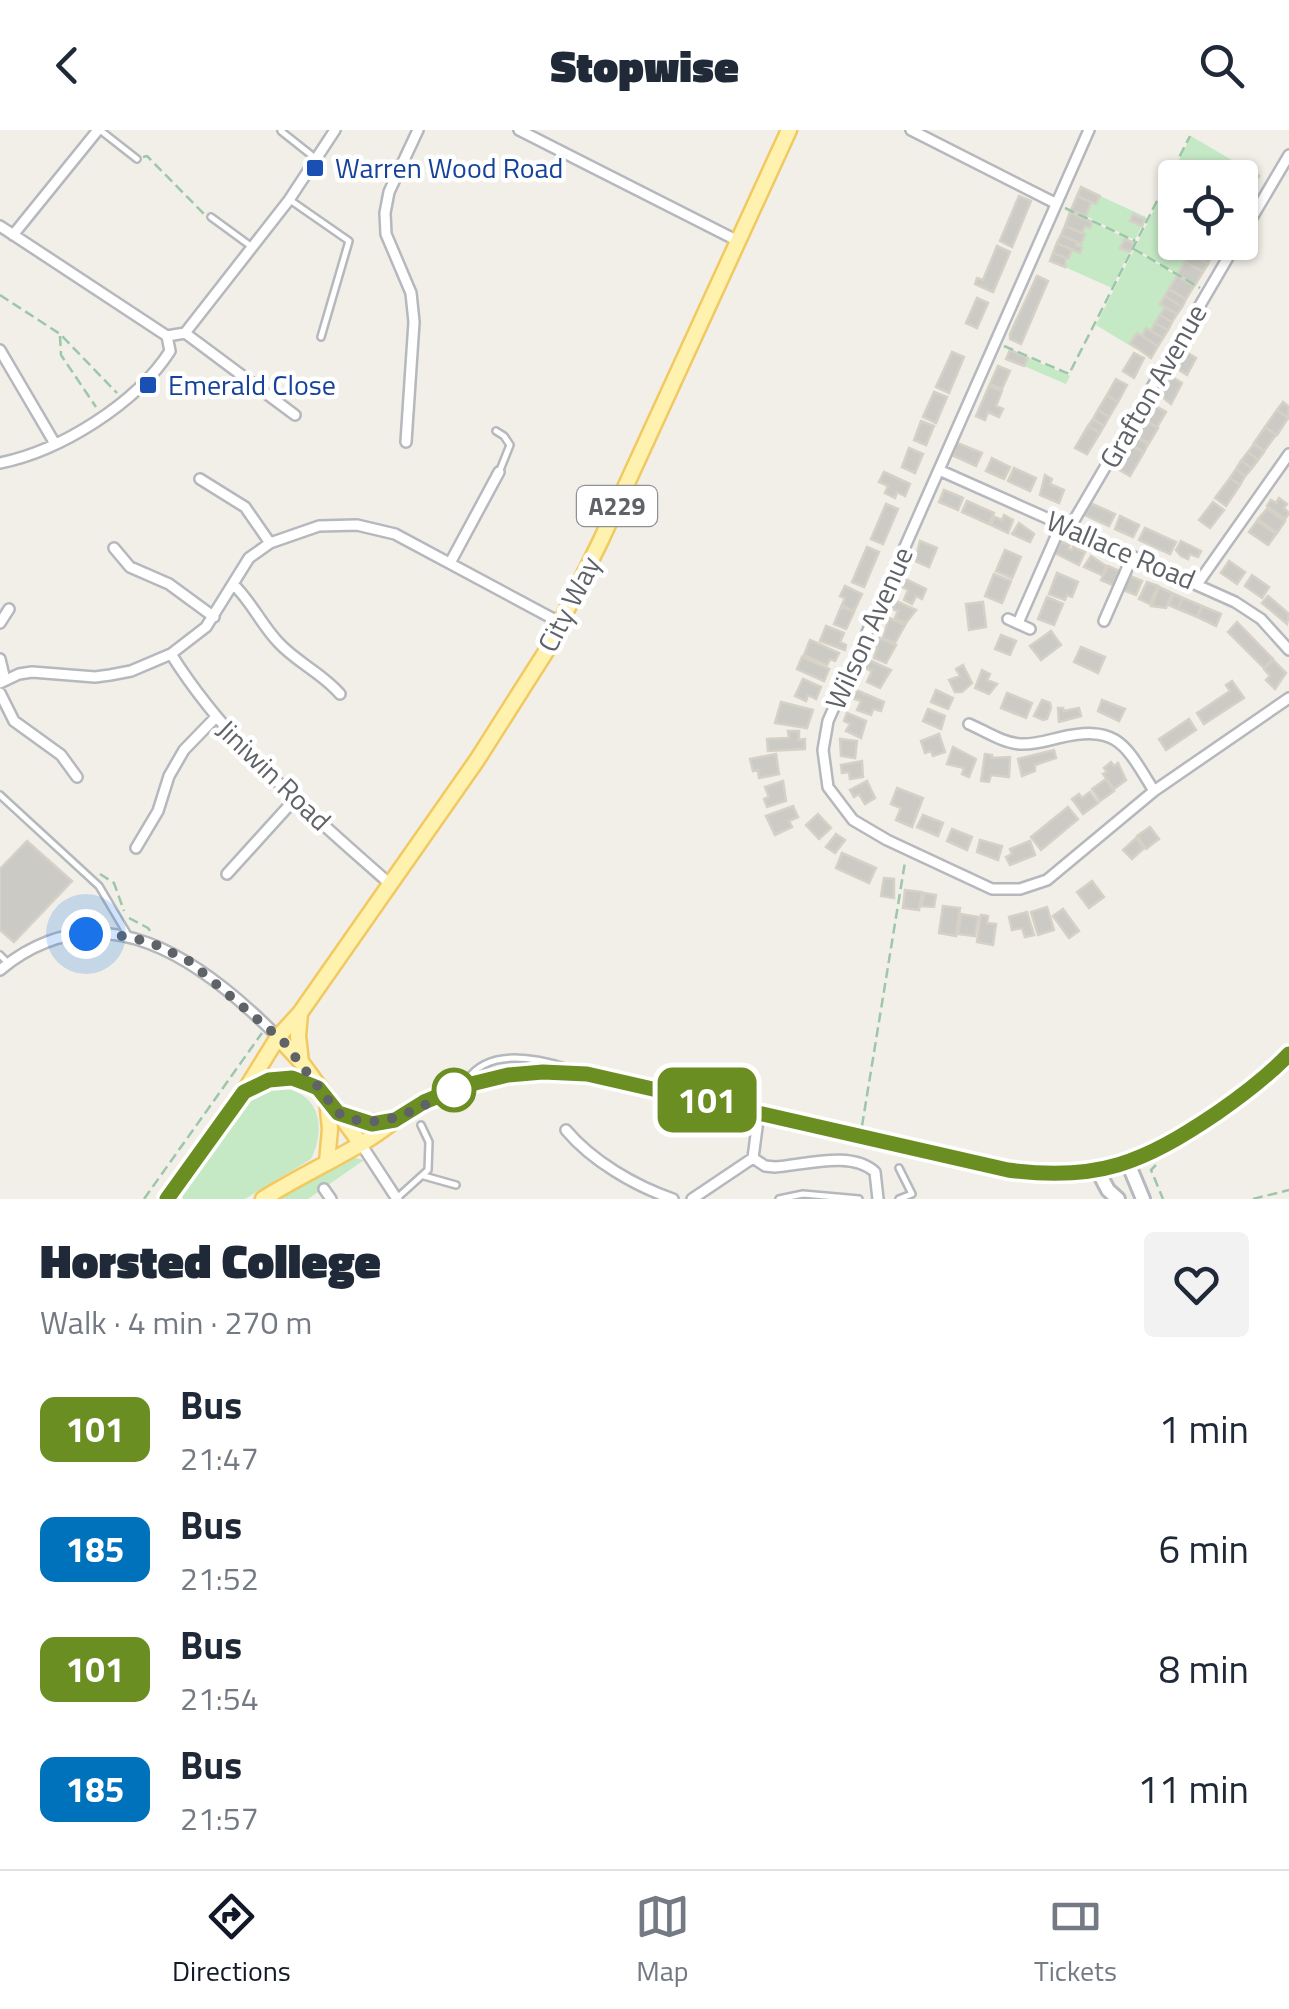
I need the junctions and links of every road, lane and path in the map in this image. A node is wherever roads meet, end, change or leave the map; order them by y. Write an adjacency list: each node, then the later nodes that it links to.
1 (335, 130): 12 (street)
2 (418, 130): 37 (street)
3 (520, 130): 20 (street)
4 (790, 130): 20 (main road, City Way / A229)
5 (912, 130): 14 (street)
6 (1089, 130): 14 (street, Wilson Avenue)
7 (281, 131): 12 (lane)
8 (94, 132): 11 (lane); 18 (street)
9 (1190, 136): 19 (path)
10 (1289, 155): 15 (street, Grafton Avenue)
11 (137, 158): 16 (path)
12 (318, 160): 13 (street)
13 (289, 200): 21 (street); 29 (lane)
14 (1055, 204): 19 (path); 30 (street, Wilson Avenue)
15 (1258, 208)
16 (211, 217): 21 (lane)
17 (0, 226): 18 (street)
18 (13, 235): 28 (street)
19 (1136, 241): 22 (path)
20 (738, 242): 54 (main road, City Way / A229)
21 (252, 247): 26 (street)
22 (1133, 248): 24 (path); 30 (path)
23 (1227, 260): 24 (street, Grafton Avenue)
24 (1208, 293): 43 (street, Grafton Avenue)
25 (0, 295): 27 (path)
26 (185, 333): 28 (street); 33 (street)
27 (60, 334): 32 (path); 34 (path)
28 (167, 336): 32 (street)
29 (321, 337)
30 (995, 342): 40 (street, Wilson Avenue)
31 (0, 350): 36 (street)
32 (124, 401): 34 (street)
33 (295, 415)
34 (103, 417): 36 (street)
35 (496, 432): 41 (lane)
36 (54, 442): 39 (street)
37 (406, 442)
38 (1289, 454): 48 (street)
39 (0, 464)
40 (939, 470): 43 (street, Wallace Road); 71 (street, Wilson Avenue)
41 (498, 472): 47 (street)
42 (200, 478): 44 (street)
43 (1065, 527): 46 (street, Wallace Road); 55 (street, Grafton Avenue)
44 (270, 542): 47 (street); 49 (street)
45 (114, 548): 51 (street)
46 (1132, 557): 48 (street, Wallace Road); 52 (street)
47 (450, 562): 54 (street)
48 (1198, 583): 56 (street, Wallace Road)
49 (232, 584): 51 (street); 61 (street)
50 (9, 608): 53 (street)
51 (214, 617): 57 (street)
52 (1104, 620)
53 (0, 623)
54 (561, 623): 73 (main road, City Way / A229)
55 (1030, 629)
56 (1289, 650)
57 (171, 654): 59 (street); 64 (street, Jiniwin Road)
58 (0, 659): 59 (street)
59 (2, 682)
60 (0, 693): 63 (street)
61 (340, 694)
62 (1289, 698): 67 (street, Wilson Avenue)
63 (3, 712): 66 (street)
64 (215, 718): 69 (street, Jiniwin Road); 70 (street)
65 (969, 724): 67 (street)
66 (77, 777)
67 (1154, 791): 71 (street, Wilson Avenue)
68 (0, 795): 74 (lane)
69 (295, 799): 72 (street); 73 (street, Jiniwin Road)
70 (136, 848)
71 (907, 850): 89 (path)
72 (226, 874)
73 (390, 884): 77 (main road, City Way / A229)
74 (129, 936): 76 (street); 79 (street)
75 (0, 955): 76 (lane)
76 (4, 966)
77 (300, 1013): 79 (main road, City Way / A229); 81 (main road)
78 (262, 1034): 102 (path)
79 (278, 1037): 81 (main road); 82 (main road, A229)
80 (1289, 1054): 93 (main road)
81 (302, 1064): 83 (main road)
82 (244, 1092): 83 (main road); 100 (main road, A229)
83 (322, 1094): 85 (main road); 92 (main road)
84 (759, 1112): 86 (main road); 89 (main road); 91 (street)
85 (338, 1113): 86 (main road); 90 (main road)
86 (395, 1120): 90 (main road)
87 (421, 1124): 96 (lane)
88 (566, 1130): 105 (street)
89 (860, 1137): 95 (main road)
90 (361, 1144): 92 (main road); 101 (street)
91 (753, 1158): 106 (street); 109 (street)
92 (326, 1162): 103 (main road)
93 (1128, 1163): 95 (main road); 112 (street)
94 (899, 1168): 110 (lane)
95 (1098, 1172): 111 (street)
96 (424, 1176): 97 (lane); 101 (lane)
97 (456, 1184)
98 (324, 1190): 104 (street)
99 (1289, 1190): 113 (path)
100 (172, 1196)
101 (397, 1198)
102 (144, 1199)
103 (263, 1199)
104 (331, 1199)
105 (674, 1199)
106 (692, 1199)
107 (778, 1199): 108 (lane)
108 (859, 1199)
109 (878, 1199)
110 (899, 1199)
111 (1118, 1199)
112 (1144, 1199)
113 (1253, 1199)

